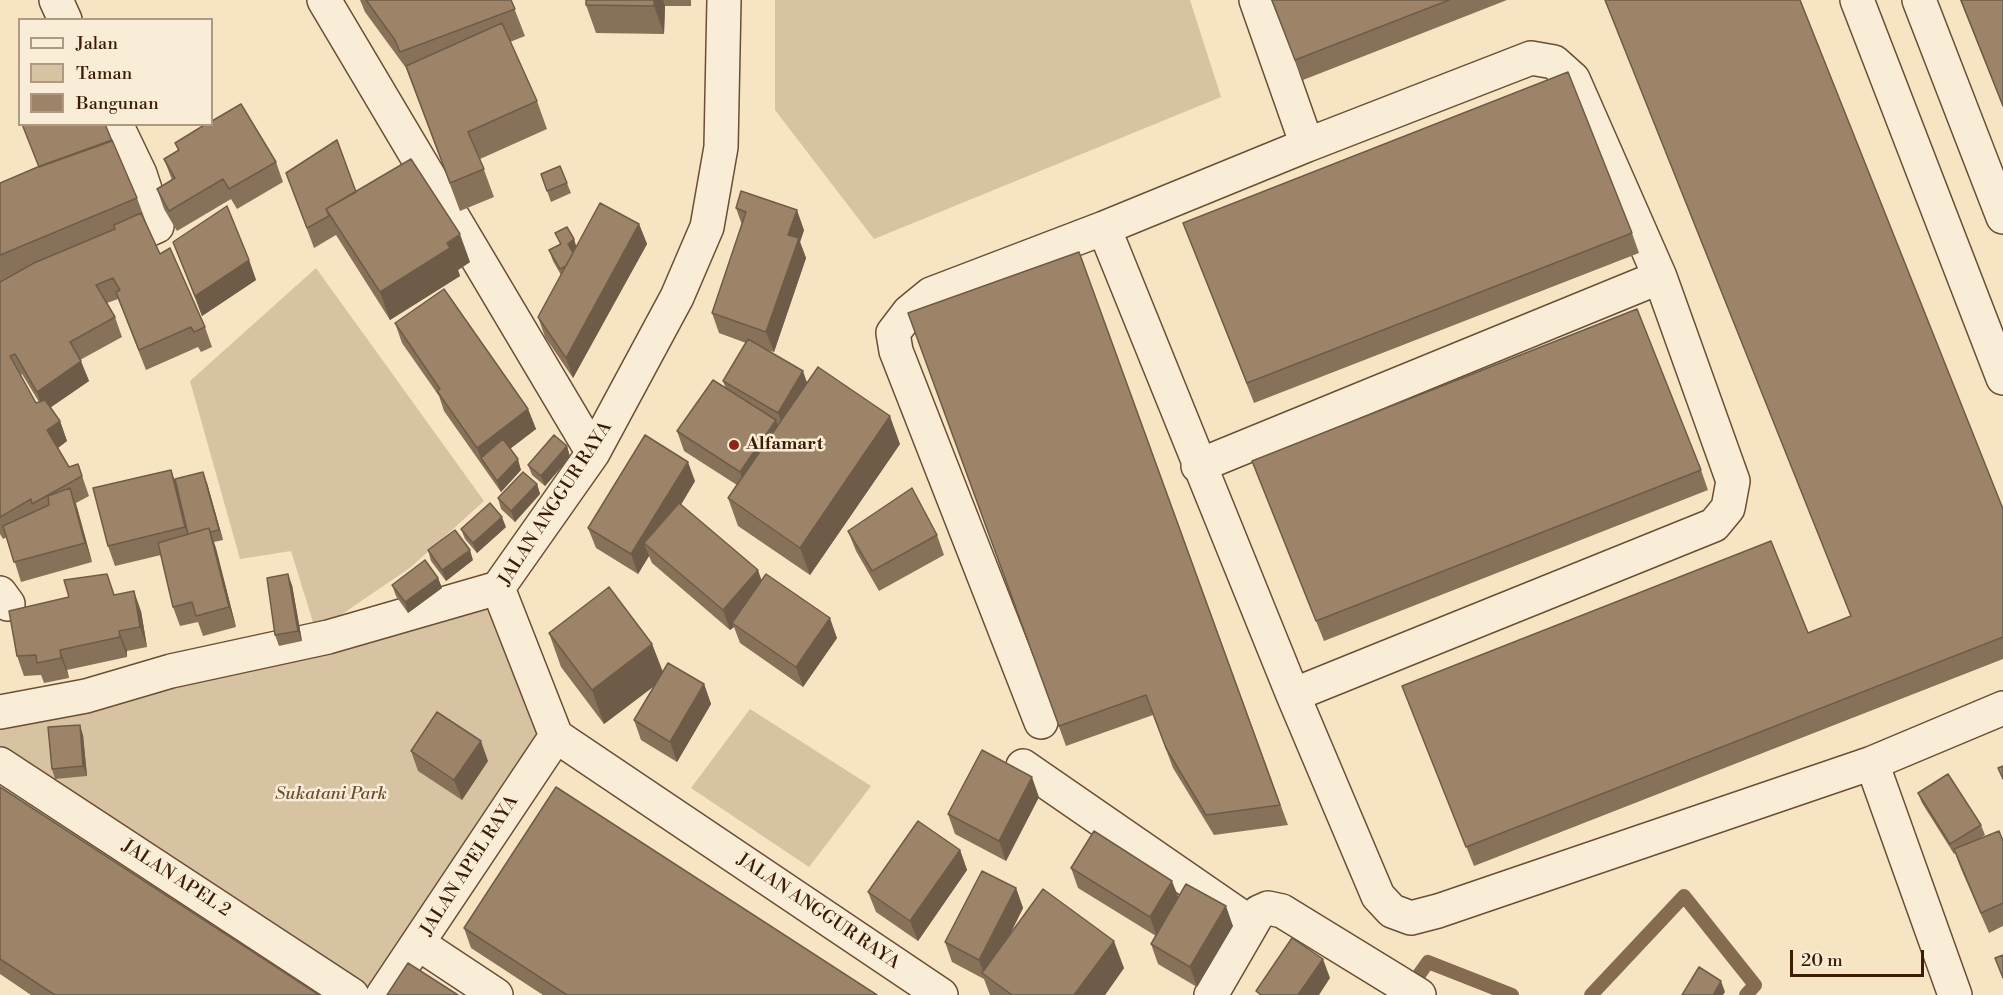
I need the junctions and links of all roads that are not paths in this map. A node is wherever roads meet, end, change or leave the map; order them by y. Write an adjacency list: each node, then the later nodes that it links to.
1 (56, 0): 7 (street)
2 (324, 0): 15 (street)
3 (724, 0): 15 (street, JALAN ANGGUR RAYA)
4 (1256, 0): 9 (street)
5 (1857, 0): 14 (street)
6 (1919, 0): 10 (street)
7 (64, 18)
8 (117, 126): 12 (street)
9 (1307, 146): 11 (street); 13 (street)
10 (2003, 217)
11 (1104, 228): 16 (street); 21 (street)
12 (80, 262)
13 (1660, 277): 16 (street); 18 (street)
14 (2003, 378)
15 (593, 453): 17 (street, JALAN ANGGUR RAYA)
16 (1198, 466): 18 (street)
17 (498, 588): 20 (street); 22 (street, JALAN ANGGUR RAYA)
18 (1293, 695): 23 (street)
19 (2003, 708): 23 (street)
20 (0, 712)
21 (1041, 722)
22 (556, 736): 27 (street, JALAN APEL RAYA); 31 (street, JALAN ANGGUR RAYA)
23 (1872, 763): 34 (street)
24 (0, 764): 28 (street, JALAN APEL 2)
25 (1023, 766): 26 (street)
26 (1252, 924): 32 (street); 33 (street)
27 (419, 944): 29 (street, JALAN APEL RAYA); 30 (street)
28 (352, 995)
29 (383, 995)
30 (496, 995)
31 (941, 995)
32 (1211, 995)
33 (1419, 995)
34 (1956, 995)

